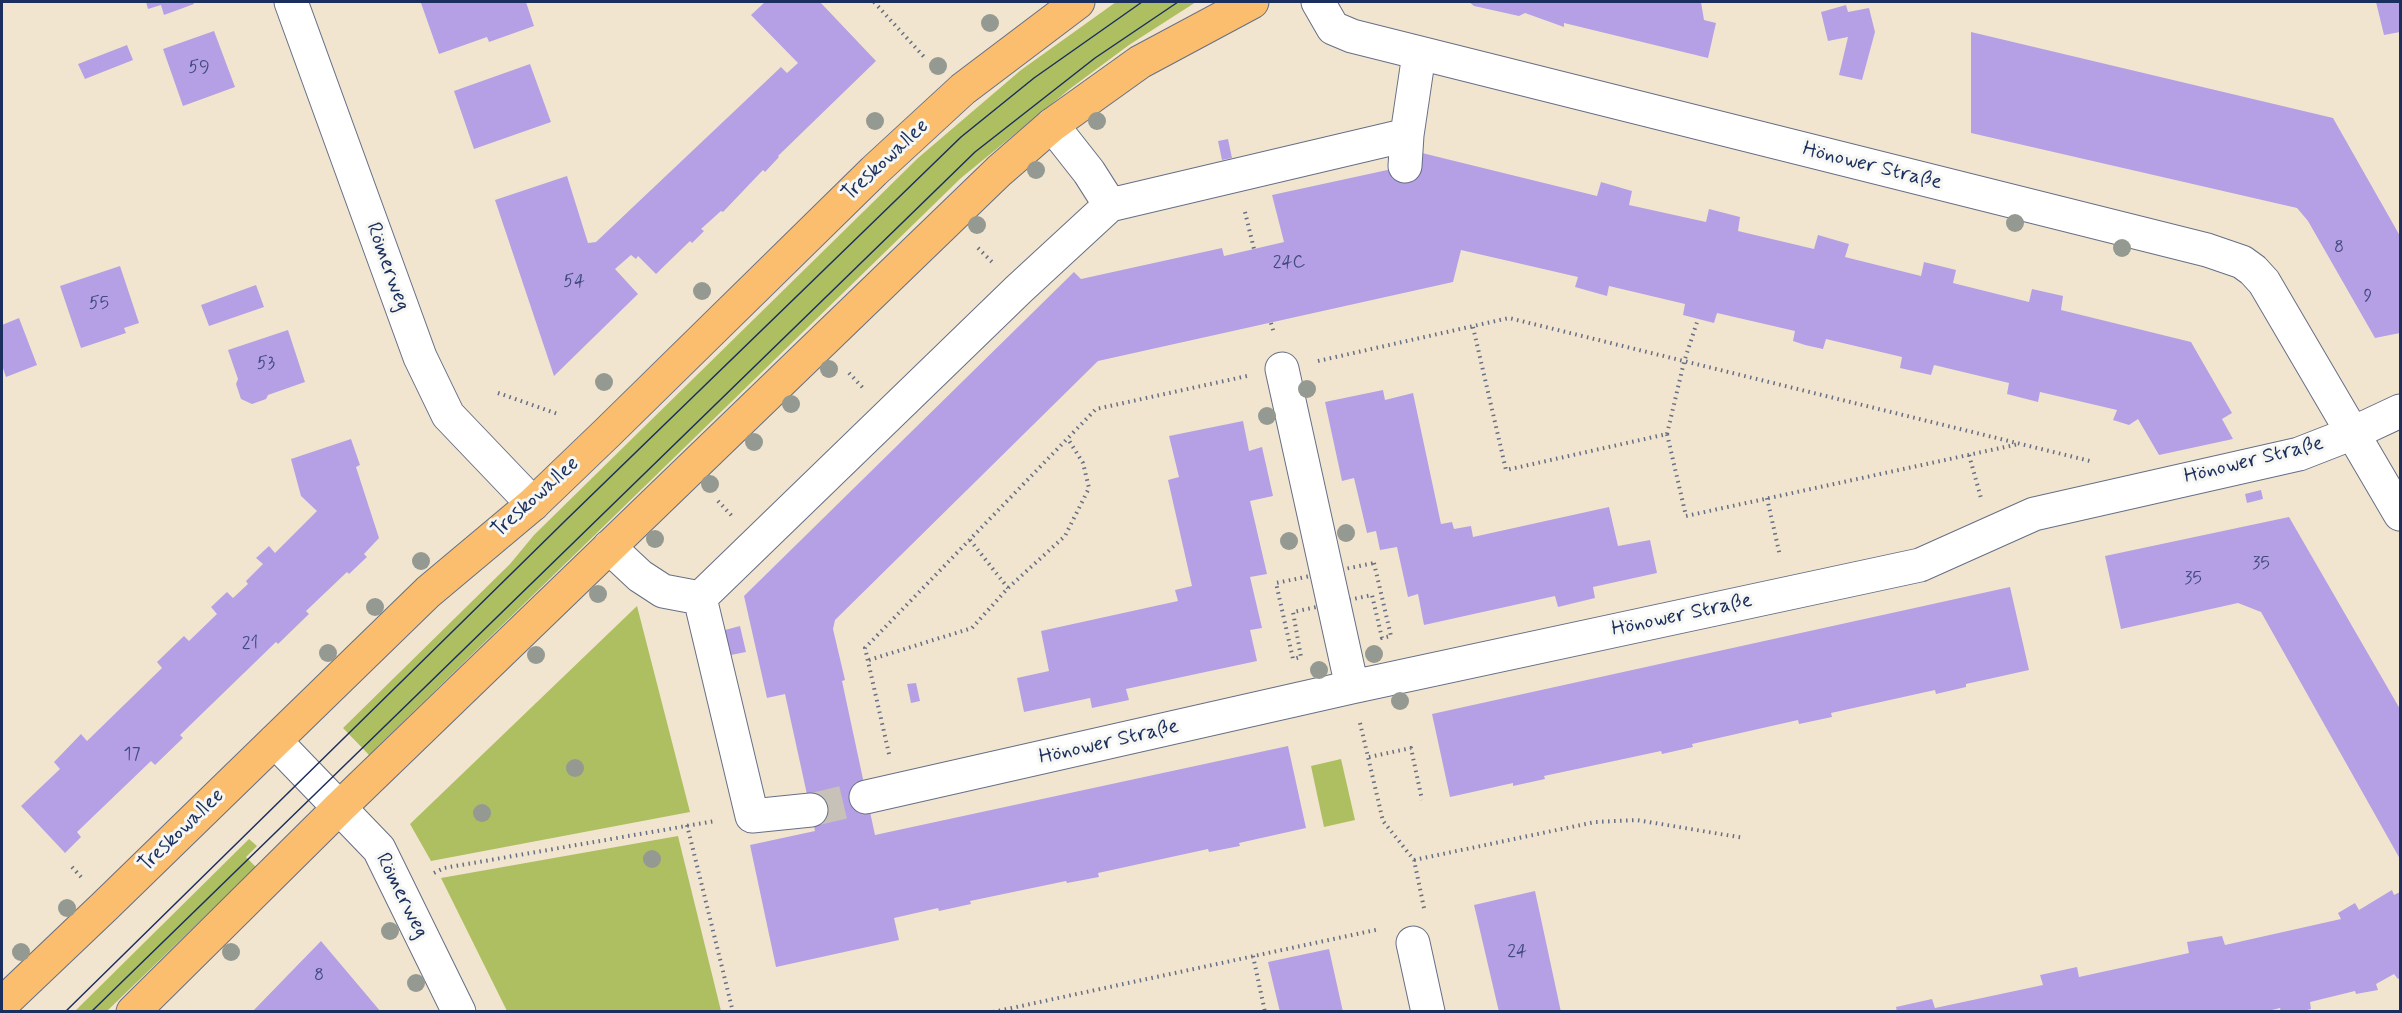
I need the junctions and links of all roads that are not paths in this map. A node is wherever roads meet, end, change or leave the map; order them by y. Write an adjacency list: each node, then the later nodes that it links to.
1 (291, 2): 11 (street, Römerweg)
2 (1078, 2): 11 (main road, Treskowallee)
3 (1252, 2): 6 (main road)
4 (1318, 2): 5 (street, Hönower Straße)
5 (1419, 54): 7 (street); 10 (street, Hönower Straße)
6 (1052, 125): 7 (street); 13 (main road)
7 (1110, 205): 14 (street)
8 (1282, 369): 15 (street)
9 (2400, 411): 10 (street)
10 (2354, 433): 12 (street, Hönower Straße); 15 (street, Hönower Straße)
11 (533, 504): 16 (main road, Treskowallee)
12 (2400, 514)
13 (609, 547): 14 (street); 18 (main road)
14 (700, 598): 19 (street)
15 (1352, 687): 17 (street, Hönower Straße)
16 (275, 741): 18 (street, Römerweg); 21 (main road, Treskowallee)
17 (866, 797)
18 (339, 808): 22 (main road); 23 (street, Römerweg)
19 (811, 810)
20 (1413, 943): 24 (street)
21 (2, 1004)
22 (133, 1011)
23 (459, 1011)
24 (1428, 1011)

